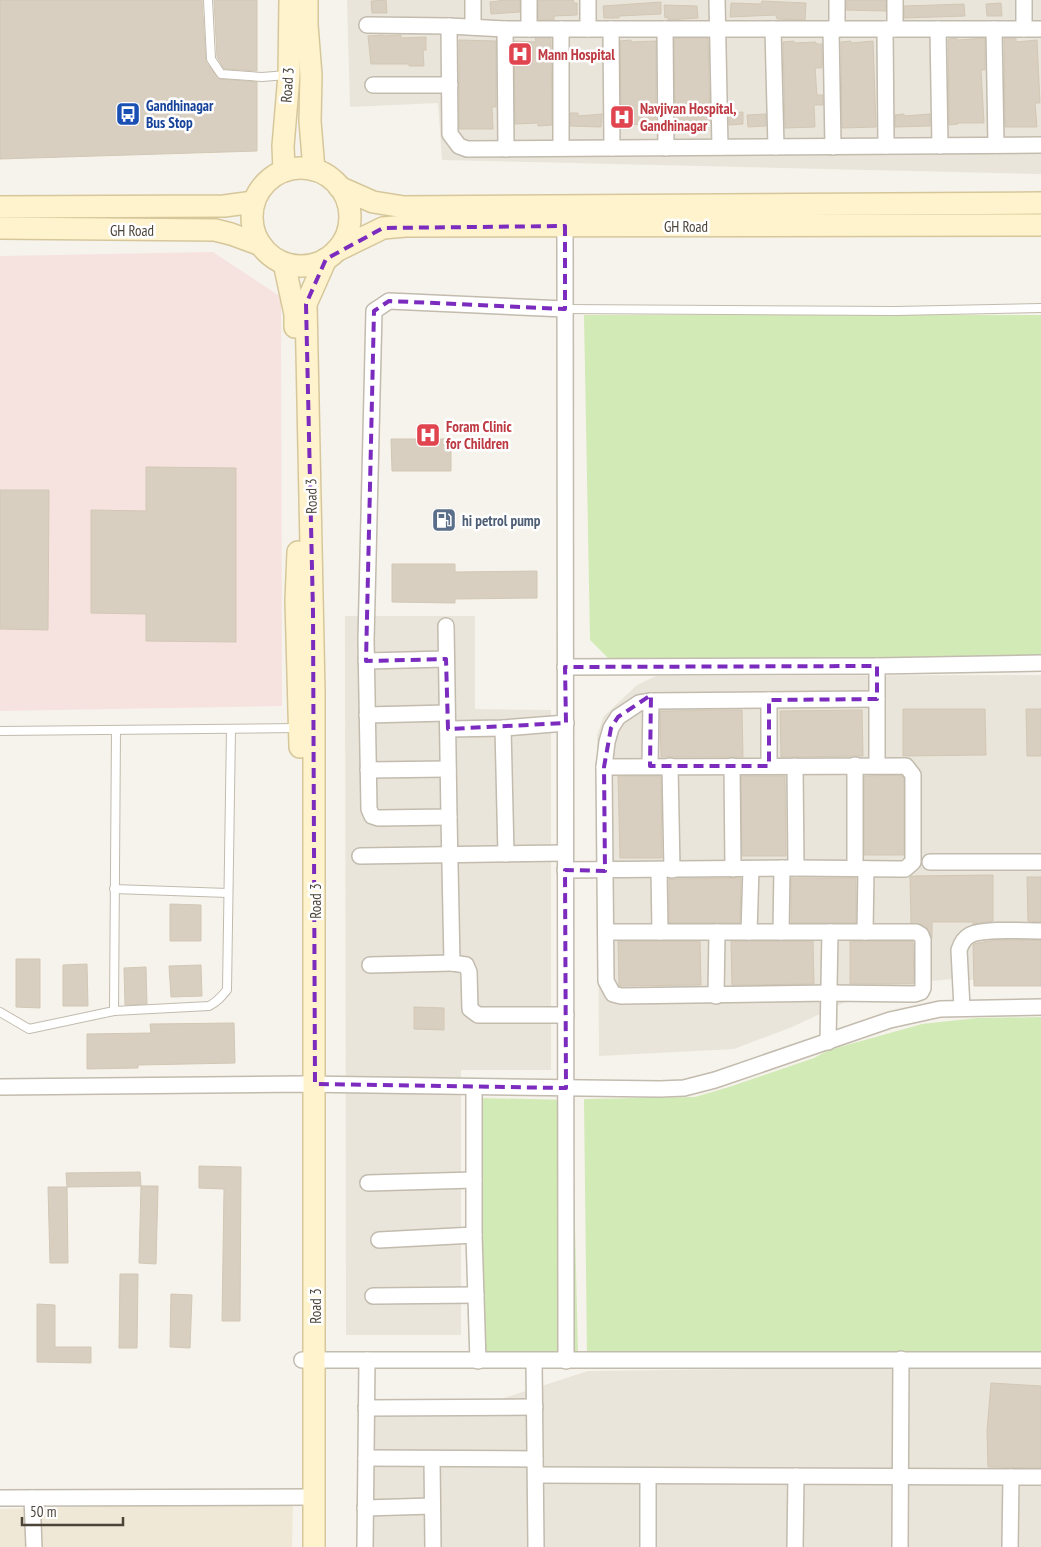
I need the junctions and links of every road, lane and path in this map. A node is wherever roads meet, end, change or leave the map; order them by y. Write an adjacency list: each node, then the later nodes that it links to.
1 (208, 0): 28 (lane)
2 (290, 0): 28 (main road, Road 3)
3 (307, 0): 28 (main road, Road 3)
4 (473, 0): 13 (street)
5 (529, 0): 15 (street)
6 (588, 0): 17 (street)
7 (717, 0): 20 (street)
8 (837, 0): 22 (street)
9 (894, 0): 23 (street)
10 (1024, 0): 26 (street)
11 (367, 25): 12 (street)
12 (449, 26): 13 (street); 30 (street)
13 (473, 27): 14 (street)
14 (505, 29): 15 (street); 41 (street)
15 (529, 29): 16 (street)
16 (561, 29): 17 (street); 38 (street)
17 (588, 29): 18 (street)
18 (611, 29): 19 (street); 39 (street)
19 (665, 29): 20 (street); 40 (street)
20 (717, 29): 21 (street); 36 (street)
21 (773, 29): 22 (street); 37 (street)
22 (834, 29): 23 (street); 32 (street)
23 (890, 29): 24 (street); 33 (street)
24 (938, 29): 25 (street); 34 (street)
25 (994, 29): 26 (street); 35 (street)
26 (1024, 29): 27 (street)
27 (1041, 29)
28 (300, 75): 42 (main road, Road 3); 43 (main road, Road 3)
29 (373, 85): 30 (street)
30 (450, 85): 41 (street)
31 (1041, 145): 35 (street)
32 (832, 146): 33 (street); 37 (street)
33 (886, 146): 34 (street)
34 (940, 146): 35 (street)
35 (996, 146)
36 (720, 147): 37 (street); 40 (street)
37 (776, 147)
38 (561, 148): 39 (street); 41 (street)
39 (612, 148): 40 (street)
40 (666, 148)
41 (506, 149)
42 (314, 170): 43 (main road); 44 (main road)
43 (284, 171): 45 (main road)
44 (339, 187): 46 (main road, GH Road); 52 (main road)
45 (254, 202): 47 (main road, GH Road); 51 (main road)
46 (1041, 203)
47 (0, 208)
48 (1041, 225): 49 (main road, GH Road)
49 (565, 226): 52 (main road, GH Road); 55 (street)
50 (0, 228): 51 (main road, GH Road)
51 (261, 245): 53 (main road)
52 (331, 255): 53 (main road); 68 (main road, Road 3)
53 (284, 263): 68 (main road, Road 3)
54 (1041, 308): 55 (lane)
55 (565, 309): 58 (street); 61 (street)
56 (446, 626): 57 (street)
57 (446, 659): 58 (street); 66 (street)
58 (366, 661): 65 (street)
59 (1041, 664): 60 (street)
60 (877, 666): 61 (street); 63 (street)
61 (565, 667): 67 (street)
62 (769, 700): 63 (street); 64 (street); 78 (street)
63 (877, 700): 74 (street)
64 (651, 701): 75 (street); 80 (street)
65 (367, 715): 66 (street); 82 (street)
66 (448, 721): 69 (street); 81 (street)
67 (566, 723): 69 (street); 84 (street)
68 (307, 728): 70 (lane); 117 (main road, Road 3)
69 (503, 728): 85 (street)
70 (231, 729): 71 (lane); 98 (lane)
71 (116, 730): 72 (lane); 97 (lane)
72 (0, 731)
73 (855, 765): 74 (street); 79 (street); 91 (street)
74 (877, 765): 91 (street)
75 (650, 766): 76 (street); 80 (street)
76 (670, 766): 77 (street); 96 (street)
77 (732, 766): 78 (street); 92 (street)
78 (769, 766): 79 (street)
79 (795, 766): 90 (street)
80 (604, 767): 95 (street)
81 (448, 769): 82 (street); 83 (street)
82 (368, 770): 83 (street)
83 (450, 817): 86 (street)
84 (565, 853): 85 (street); 94 (street)
85 (506, 854): 86 (street)
86 (450, 855): 87 (street); 107 (street)
87 (360, 856)
88 (930, 862): 89 (street)
89 (1041, 862)
90 (789, 868): 91 (street); 93 (street); 104 (street)
91 (860, 868): 106 (street)
92 (734, 869): 93 (street); 96 (street)
93 (751, 869): 103 (street)
94 (566, 870): 95 (street); 115 (street)
95 (605, 870): 96 (street); 100 (street)
96 (665, 870): 101 (street)
97 (114, 889): 98 (lane); 113 (lane)
98 (228, 893): 113 (lane)
99 (1041, 931): 112 (street)
100 (606, 932): 101 (street); 110 (street)
101 (660, 932): 102 (street)
102 (717, 932): 103 (street); 110 (street)
103 (749, 932): 104 (street)
104 (781, 932): 105 (street)
105 (830, 932): 106 (street); 109 (street)
106 (865, 932): 109 (street)
107 (452, 963): 108 (street); 115 (street)
108 (370, 965)
109 (830, 993): 110 (street); 116 (street)
110 (716, 996)
111 (1041, 1007): 112 (street)
112 (962, 1008): 116 (street)
113 (114, 1010): 114 (lane)
114 (0, 1012)
115 (566, 1015): 120 (street)
116 (828, 1042): 120 (street)
117 (309, 1084): 118 (street); 119 (street); 128 (main road, Road 3)
118 (0, 1087)
119 (474, 1087): 120 (street); 121 (street)
120 (566, 1088): 133 (street)
121 (474, 1180): 122 (street); 123 (street)
122 (368, 1183)
123 (474, 1235): 124 (street); 125 (street)
124 (379, 1240)
125 (476, 1295): 126 (street); 131 (street)
126 (373, 1296)
127 (901, 1359): 130 (street); 133 (street); 142 (street)
128 (308, 1360): 129 (street); 145 (main road, Road 3)
129 (367, 1360): 131 (street); 135 (street)
130 (1041, 1360)
131 (478, 1361): 132 (street)
132 (534, 1361): 133 (street); 134 (street)
133 (566, 1361)
134 (535, 1407): 135 (street); 138 (street)
135 (366, 1408): 136 (street)
136 (366, 1458): 137 (street); 149 (street)
137 (432, 1459): 138 (street); 148 (street)
138 (535, 1459): 139 (street)
139 (536, 1475): 140 (street); 155 (street)
140 (648, 1476): 141 (street); 156 (street)
141 (796, 1476): 142 (street); 157 (street)
142 (901, 1476): 143 (street); 158 (street)
143 (1011, 1477): 144 (street); 159 (street)
144 (1041, 1477)
145 (309, 1497): 147 (street); 151 (main road, Road 3); 152 (main road, Road 3)
146 (0, 1498): 147 (street)
147 (32, 1498): 150 (street)
148 (432, 1506): 149 (street); 154 (street)
149 (365, 1508): 153 (street)
150 (34, 1547)
151 (302, 1547)
152 (314, 1547)
153 (365, 1547)
154 (433, 1547)
155 (536, 1547)
156 (648, 1547)
157 (795, 1547)
158 (900, 1547)
159 (1010, 1547)

